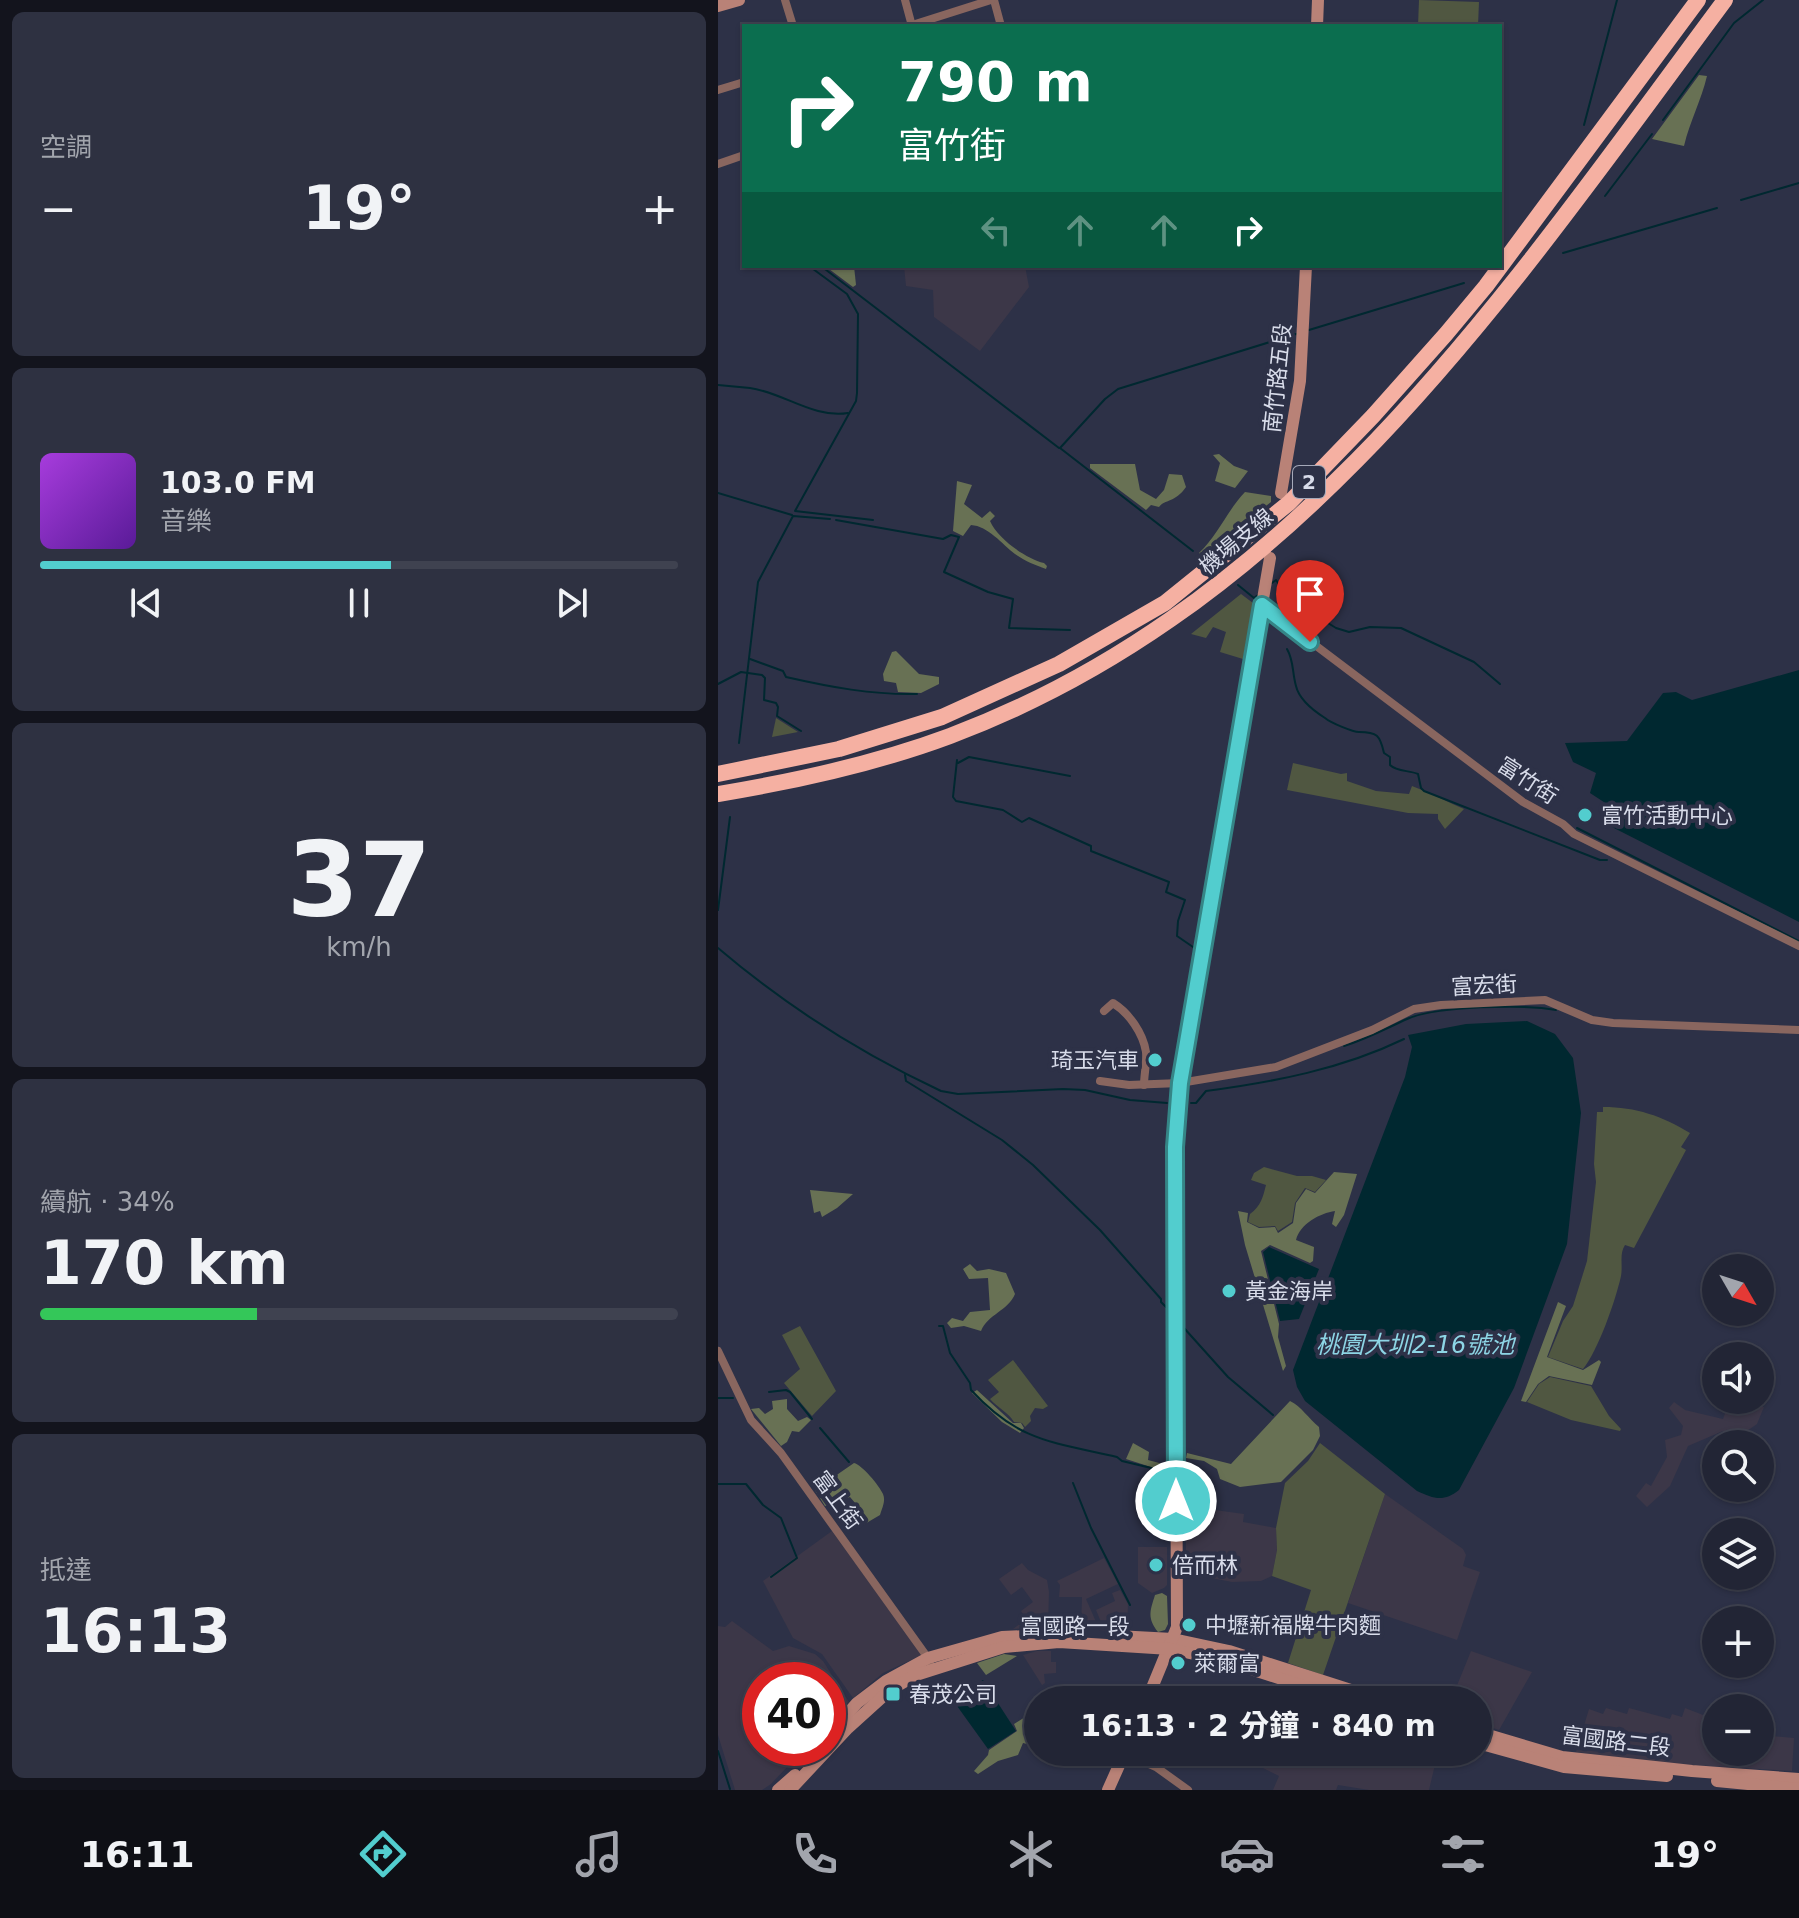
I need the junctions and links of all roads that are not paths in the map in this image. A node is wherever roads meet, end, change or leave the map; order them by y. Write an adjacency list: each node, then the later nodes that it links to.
1 (739, 0): 8 (street)
2 (785, 0): 9 (street)
3 (905, 0): 10 (street)
4 (992, 0): 11 (street); 12 (street)
5 (1318, 0): 13 (street)
6 (1698, 0): 18 (highway, 機場支線 / 2)
7 (1725, 0): 26 (highway, 機場支線 / 2)
8 (718, 6)
9 (792, 24)
10 (911, 24)
11 (917, 24)
12 (1000, 24)
13 (1317, 24)
14 (742, 83): 15 (street)
15 (718, 90)
16 (742, 156): 17 (street)
17 (718, 164)
18 (1502, 262)
19 (1306, 268): 21 (street, 南竹路五段)
20 (1497, 268): 24 (highway, 機場支線 / 2)
21 (1281, 493)
22 (1270, 558): 23 (street)
23 (1262, 605): 30 (street, 富竹街); 34 (street)
24 (768, 765): 25 (highway); 27 (highway, 機場支線 / 2)
25 (718, 766)
26 (843, 770): 28 (highway, 機場支線 / 2); 29 (highway)
27 (718, 774)
28 (718, 794)
29 (718, 805)
30 (1799, 946)
31 (1104, 1011): 35 (street)
32 (1799, 1030): 34 (street, 富宏街)
33 (1100, 1081): 35 (street, 富宏街)
34 (1180, 1083): 35 (street, 富宏街); 37 (street)
35 (1144, 1085)
36 (718, 1351): 38 (street, 富上街)
37 (1172, 1644): 38 (street, 富國路一段); 39 (street); 40 (street); 41 (street)
38 (930, 1664): 42 (street, 富國路一段); 51 (street, 富國路一段)
39 (1153, 1686)
40 (1303, 1686)
41 (1342, 1686)
42 (846, 1716)
43 (1492, 1736): 48 (street, 富國路二段)
44 (1492, 1747): 49 (street, 富國路二段)
45 (801, 1766): 50 (street)
46 (1118, 1766): 52 (street)
47 (1154, 1766): 53 (street)
48 (1799, 1779)
49 (1799, 1789)
50 (778, 1790)
51 (790, 1790)
52 (1108, 1790)
53 (1187, 1790)

